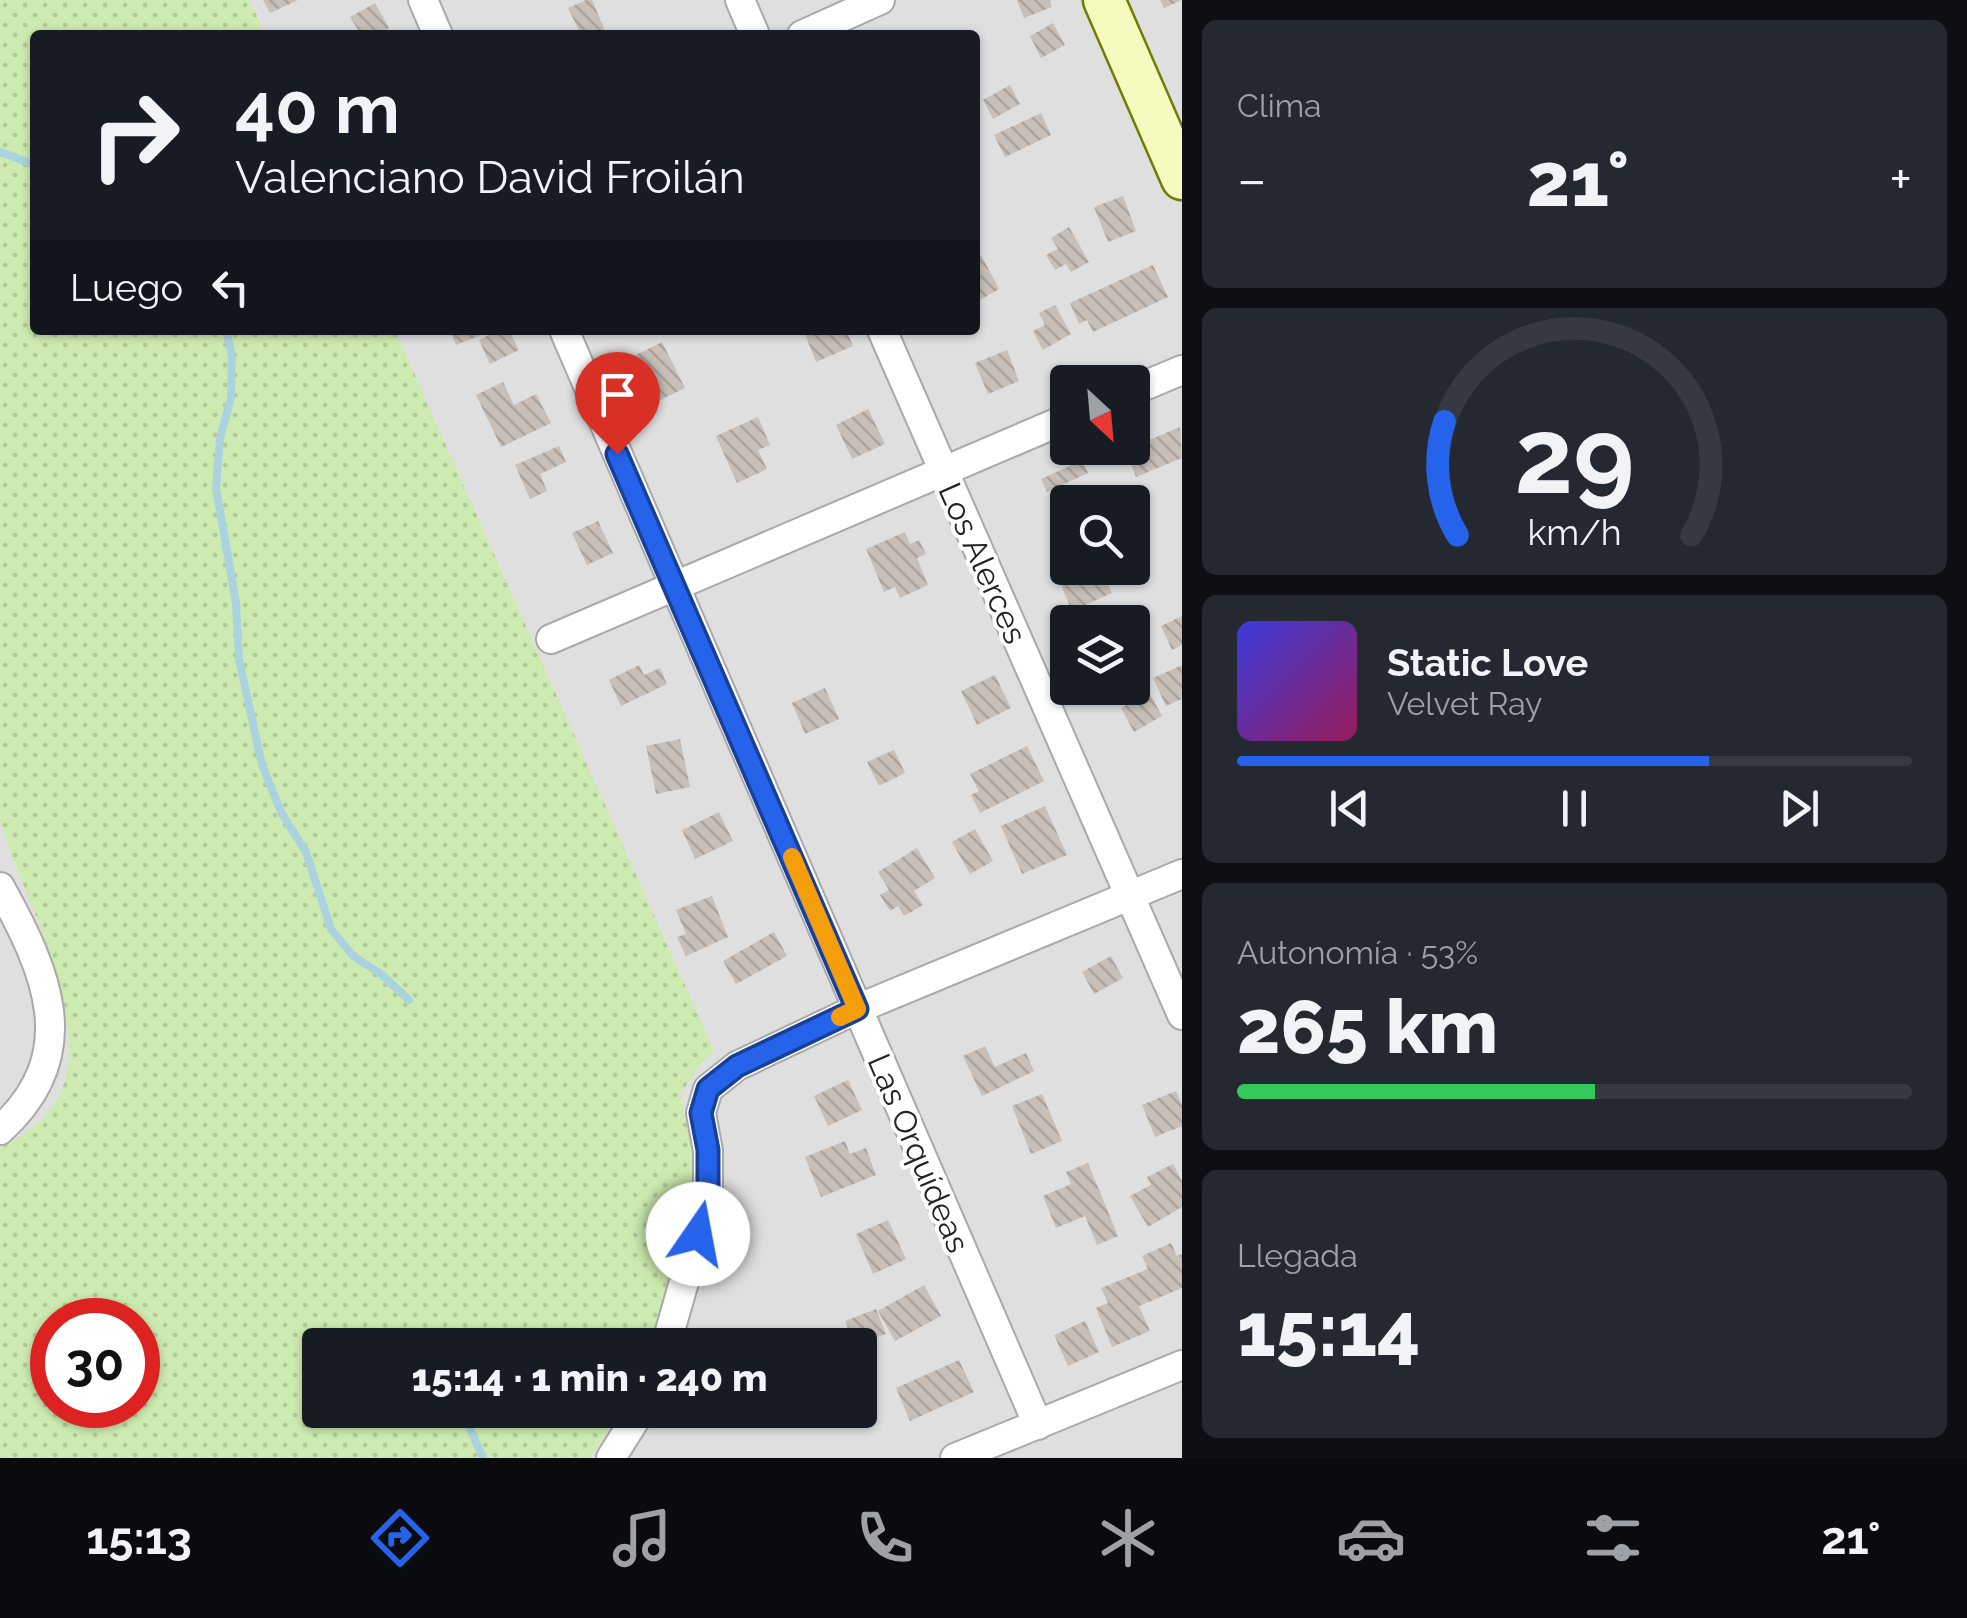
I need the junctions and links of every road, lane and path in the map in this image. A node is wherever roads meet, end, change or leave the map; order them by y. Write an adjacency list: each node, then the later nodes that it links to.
1 (423, 0): 5 (street)
2 (740, 0): 6 (street)
3 (880, 0): 7 (street)
4 (1104, 0): 8 (street)
5 (436, 30)
6 (753, 30)
7 (813, 30)
8 (1182, 179)
9 (566, 335): 15 (street, Las Orquídeas)
10 (884, 335): 14 (street, Los Alerces)
11 (1182, 370): 12 (street)
12 (1150, 383)
13 (1050, 426): 14 (street)
14 (943, 471): 15 (street); 19 (street, Los Alerces)
15 (674, 586): 16 (street); 20 (street, Las Orquídeas)
16 (551, 639)
17 (1182, 874): 19 (street)
18 (0, 888): 22 (street)
19 (1130, 896): 20 (street); 21 (street, Los Alerces)
20 (857, 1009): 23 (street); 25 (street, Las Orquídeas)
21 (1182, 1015)
22 (0, 1130)
23 (671, 1328)
24 (1182, 1365): 25 (street)
25 (1038, 1425): 28 (street)
26 (630, 1428): 27 (street)
27 (611, 1458)
28 (955, 1458)

